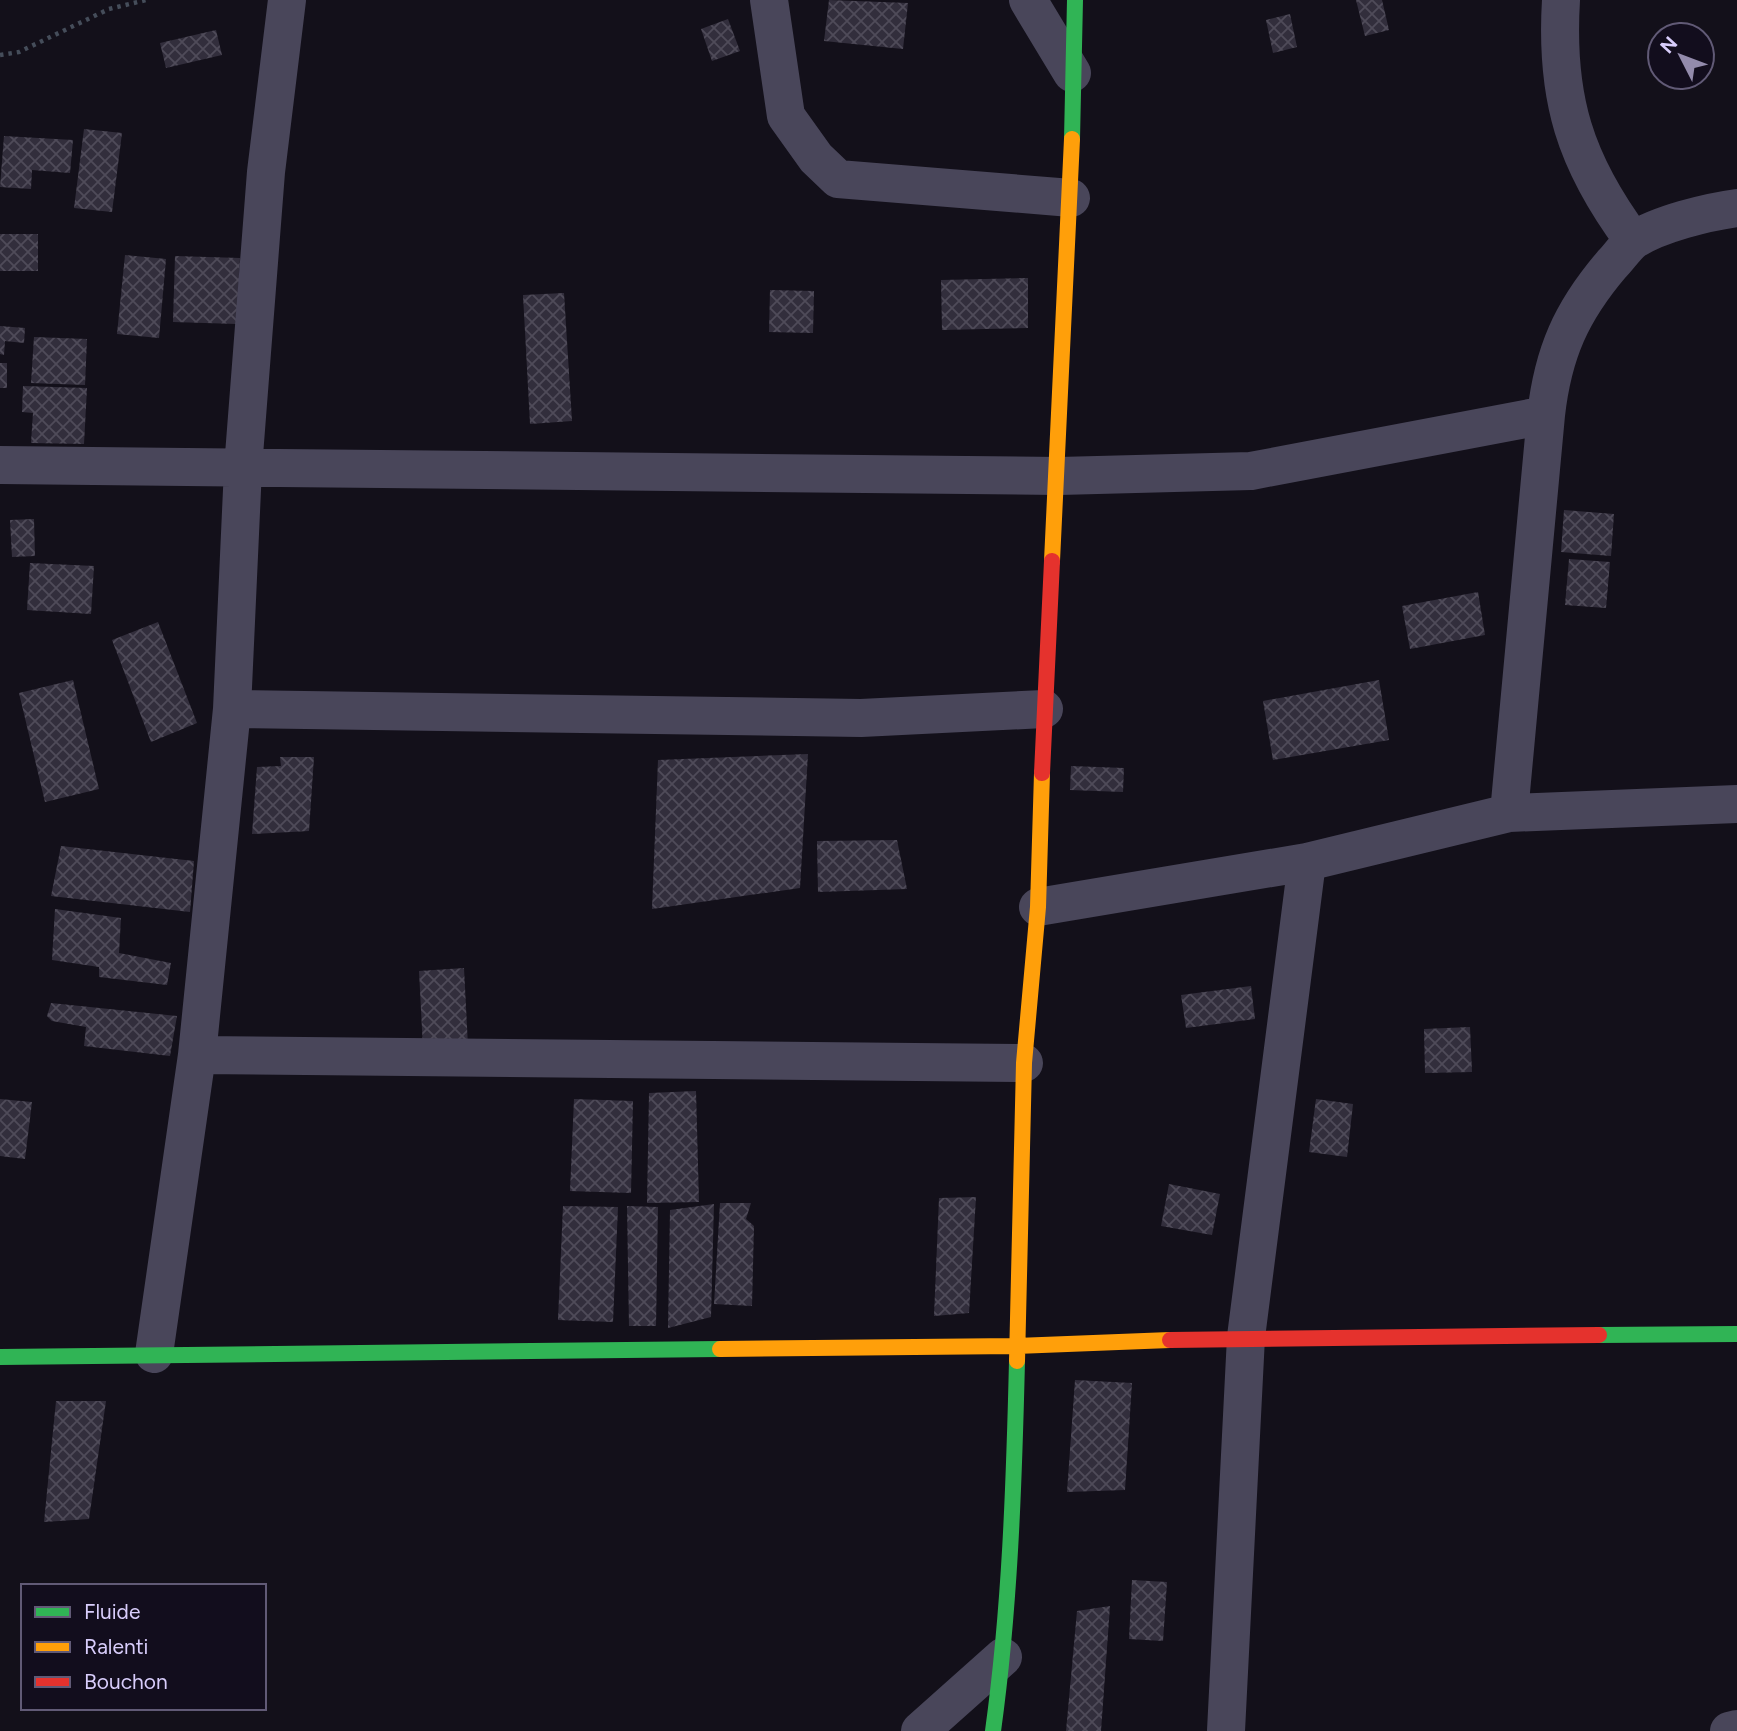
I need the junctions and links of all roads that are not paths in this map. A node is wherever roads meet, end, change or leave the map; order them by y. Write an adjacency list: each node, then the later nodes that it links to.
1 (286, 0): 12 (street)
2 (769, 0): 7 (street)
3 (1028, 0): 6 (street)
4 (1075, 0): 6 (street)
5 (1562, 0): 9 (street)
6 (1072, 73): 7 (street)
7 (1071, 198): 13 (street)
8 (1737, 208): 9 (street)
9 (1633, 240): 10 (street)
10 (1546, 415): 13 (street); 17 (street)
11 (0, 465): 12 (street)
12 (243, 468): 13 (street); 14 (street)
13 (1059, 476): 15 (street)
14 (232, 709): 15 (street); 20 (street)
15 (1044, 709): 19 (street)
16 (1737, 804): 17 (street)
17 (1509, 813): 18 (street)
18 (1307, 862): 19 (street); 23 (street)
19 (1038, 907): 21 (street)
20 (197, 1055): 21 (street); 25 (street)
21 (1024, 1063): 24 (street)
22 (1737, 1334): 23 (street)
23 (1246, 1338): 24 (street); 31 (street)
24 (1016, 1346): 25 (street); 27 (street)
25 (154, 1354): 26 (street)
26 (0, 1357)
27 (1003, 1657): 29 (street); 30 (street)
28 (1737, 1729): 32 (street)
29 (920, 1731)
30 (993, 1731)
31 (1226, 1731)
32 (1730, 1731)

